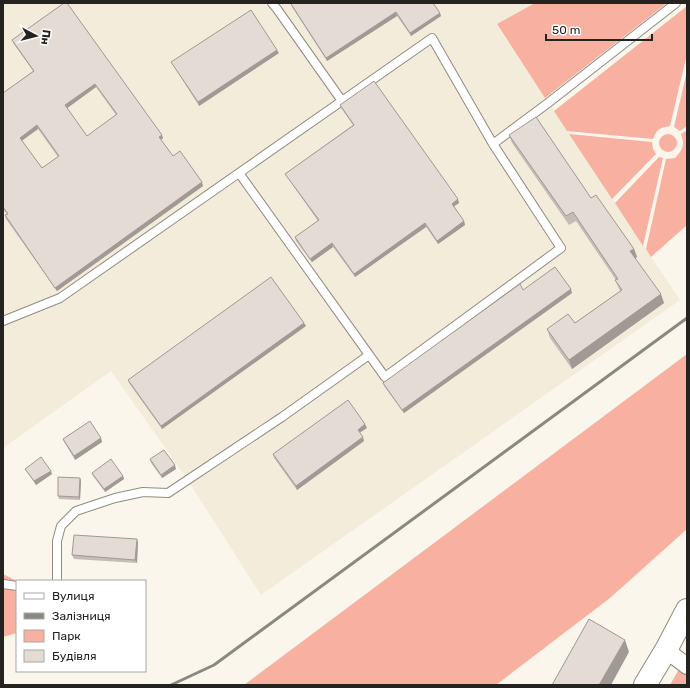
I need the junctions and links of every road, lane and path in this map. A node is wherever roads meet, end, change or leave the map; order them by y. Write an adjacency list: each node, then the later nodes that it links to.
1 (272, 3): 3 (lane)
2 (676, 3): 4 (lane)
3 (342, 100): 4 (lane); 5 (lane)
4 (493, 144): 7 (lane)
5 (239, 173): 6 (lane); 7 (lane)
6 (3, 321)
7 (369, 355): 8 (lane)
8 (56, 580)
9 (3, 584): 10 (lane)
10 (16, 586)
11 (687, 610): 12 (main road)
12 (666, 650): 13 (street); 14 (main road)
13 (687, 666)
14 (645, 685)

